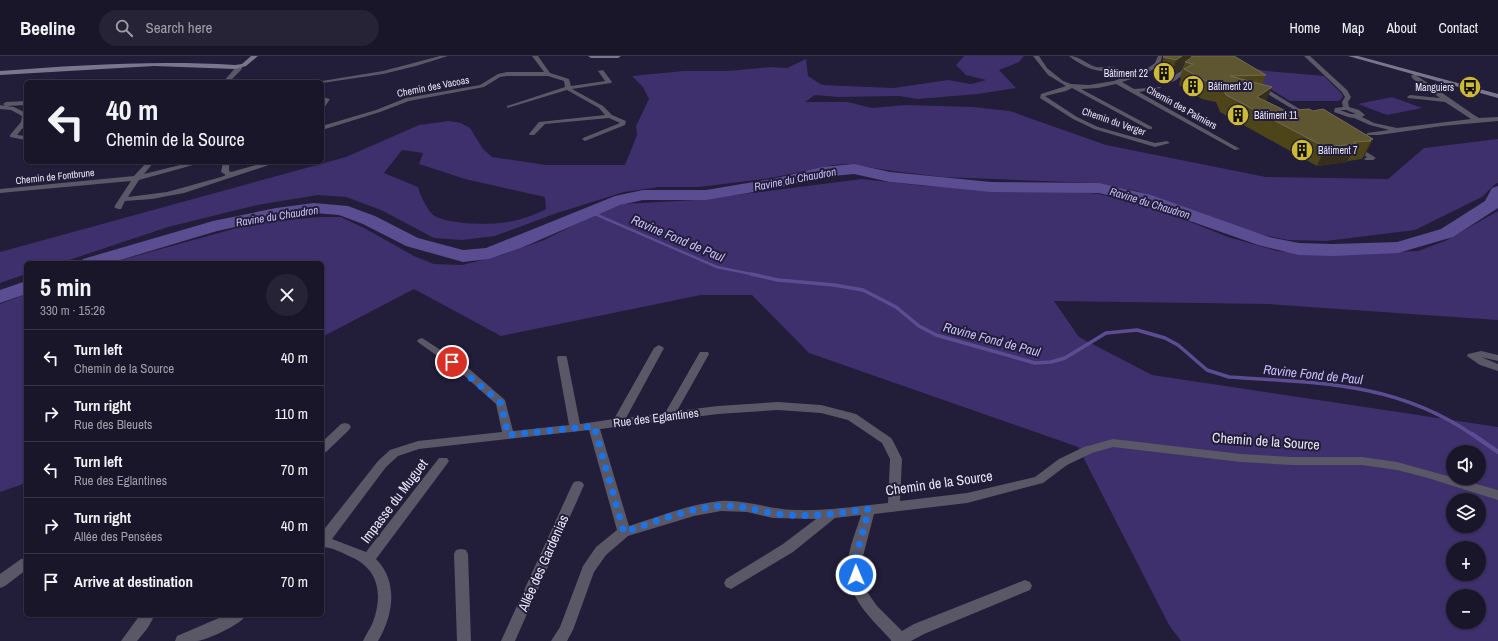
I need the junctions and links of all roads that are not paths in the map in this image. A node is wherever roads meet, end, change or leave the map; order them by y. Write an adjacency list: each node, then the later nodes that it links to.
1 (255, 56): 12 (main road)
2 (445, 56): 19 (street)
3 (536, 56): 16 (street)
4 (591, 56): 5 (main road)
5 (618, 56)
6 (1036, 56): 23 (street)
7 (1072, 56): 13 (street)
8 (1160, 56): 21 (street)
9 (1307, 56): 35 (street)
10 (1350, 56): 17 (main road)
11 (1193, 62): 22 (street)
12 (240, 66): 15 (main road); 18 (street)
13 (1115, 68)
14 (601, 71): 24 (street)
15 (0, 73)
16 (548, 74): 24 (street, Chemin des Vacoas); 45 (street, Chemin des Vacoas)
17 (1416, 74): 27 (main road); 29 (street)
18 (228, 80)
19 (324, 81)
20 (1250, 81): 30 (street)
21 (1117, 82): 23 (street); 26 (street, Chemin des Palmiers)
22 (1181, 82)
23 (1071, 86): 46 (street); 52 (street, Chemin du Verger)
24 (568, 88): 34 (street); 39 (street)
25 (1158, 88): 26 (street)
26 (1132, 90): 54 (street, Chemin des Palmiers)
27 (1498, 96)
28 (1410, 97): 29 (street)
29 (1446, 100): 43 (street)
30 (1283, 101): 33 (street); 36 (street)
31 (24, 103): 32 (street)
32 (0, 106): 37 (street)
33 (1271, 106)
34 (509, 107)
35 (1346, 108): 40 (street); 40 (street)
36 (1296, 109): 38 (street); 41 (street)
37 (24, 114)
38 (1289, 114)
39 (610, 116): 48 (street); 51 (street)
40 (1356, 116): 47 (street)
41 (1311, 118)
42 (1498, 119): 43 (street)
43 (1478, 120): 47 (street)
44 (24, 122): 50 (street)
45 (324, 127)
46 (1150, 128)
47 (1398, 130): 49 (street)
48 (532, 134)
49 (1369, 134)
50 (24, 138)
51 (585, 140)
52 (1168, 143)
53 (1350, 144): 55 (street)
54 (1237, 149)
55 (1367, 159)
56 (148, 164): 61 (street)
57 (193, 164): 61 (street)
58 (226, 164): 60 (street)
59 (268, 164): 60 (street)
60 (237, 173): 63 (street)
61 (136, 178): 62 (street, Chemin de Fontbrune); 63 (street)
62 (0, 191)
63 (124, 199): 64 (street)
64 (118, 208)
65 (422, 341): 76 (street)
66 (659, 348): 72 (street)
67 (704, 354): 71 (street)
68 (562, 358): 75 (street)
69 (1498, 358): 70 (street)
70 (1498, 368)
71 (669, 416): 72 (street, Rue des Eglantines); 81 (street, Rue des Eglantines)
72 (618, 423): 73 (street, Rue des Eglantines)
73 (594, 426): 75 (street, Rue des Eglantines); 84 (street)
74 (345, 427): 77 (street)
75 (575, 428): 76 (street, Rue des Eglantines)
76 (508, 435): 85 (street, Rue des Eglantines)
77 (324, 447)
78 (443, 461): 88 (street, Impasse du Muguet)
79 (578, 485): 100 (street, Allée des Gardenias)
80 (1498, 495): 81 (street, Chemin de la Source)
81 (894, 506): 82 (street, Chemin de la Source)
82 (869, 509): 83 (street, Chemin de la Source); 95 (street)
83 (832, 514): 84 (street, Chemin de la Source); 91 (street)
84 (624, 532): 101 (street, Chemin de la Source)
85 (324, 540)
86 (324, 541): 88 (street)
87 (461, 554): 99 (street)
88 (368, 560): 98 (street)
89 (24, 564): 90 (street)
90 (0, 582)
91 (731, 583)
92 (1025, 586): 95 (street)
93 (147, 617): 96 (street)
94 (236, 617): 97 (street)
95 (900, 640)
96 (128, 641)
97 (182, 641)
98 (370, 641)
99 (464, 641)
100 (508, 641)
101 (558, 641)

